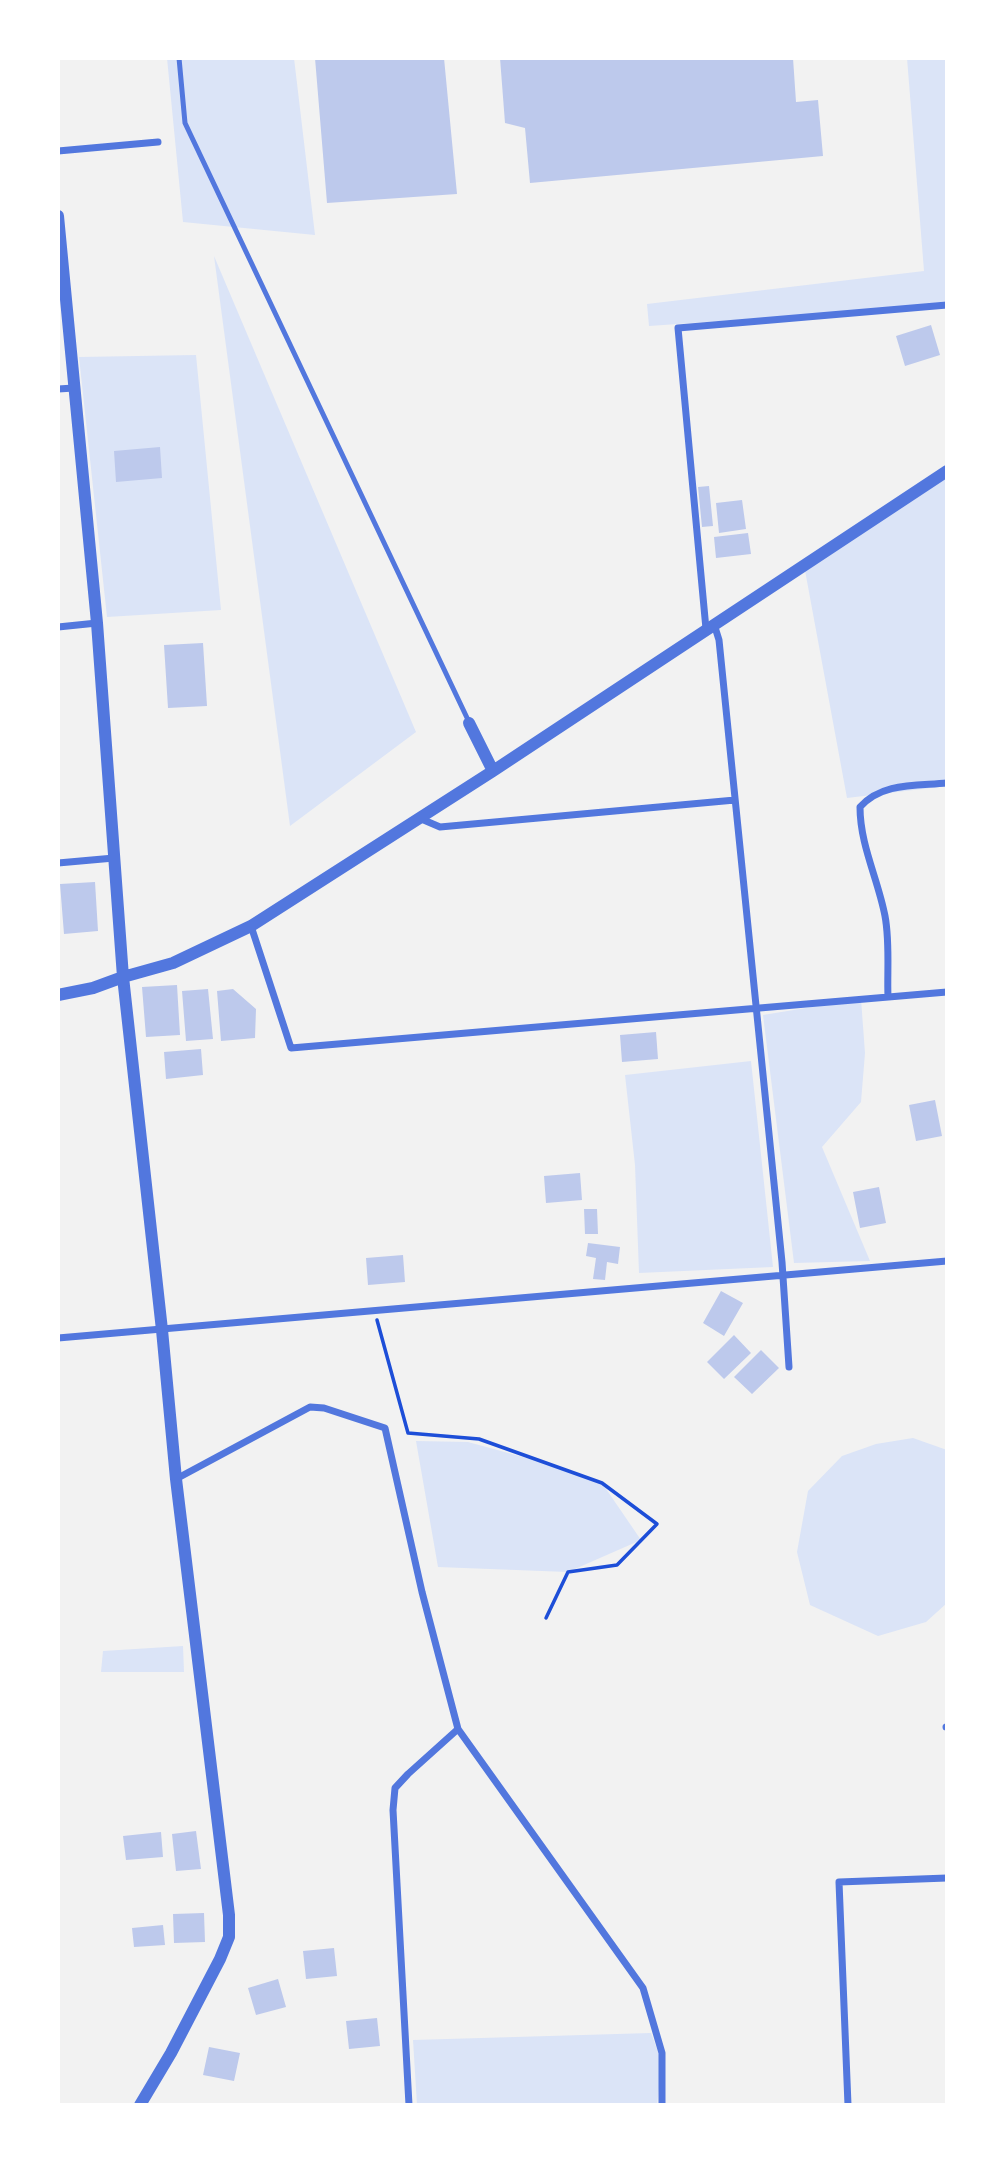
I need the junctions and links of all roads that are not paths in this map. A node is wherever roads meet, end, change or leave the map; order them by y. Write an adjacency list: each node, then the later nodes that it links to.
1 (179, 58): 12 (lane)
2 (158, 142): 3 (street)
3 (58, 151)
4 (58, 216): 6 (street)
5 (947, 305): 10 (street)
6 (74, 388): 7 (street); 9 (street)
7 (58, 389)
8 (947, 471): 10 (street)
9 (97, 623): 11 (street); 17 (street)
10 (710, 626): 13 (street); 15 (street)
11 (58, 627)
12 (469, 723): 13 (street)
13 (493, 771): 16 (street)
14 (947, 783): 23 (street)
15 (735, 800): 16 (street); 24 (street)
16 (419, 818): 19 (street)
17 (114, 858): 18 (street); 20 (street)
18 (58, 863)
19 (251, 926): 20 (street); 24 (street)
20 (123, 977): 22 (street); 27 (street)
21 (947, 992): 23 (street)
22 (58, 995)
23 (888, 997): 24 (street)
24 (756, 1008): 26 (street)
25 (947, 1261): 26 (street)
26 (783, 1276): 27 (street); 29 (street)
27 (162, 1330): 28 (street); 30 (street)
28 (58, 1338)
29 (789, 1367)
30 (176, 1479): 31 (street); 33 (street)
31 (458, 1729): 34 (street); 35 (street)
32 (947, 1878): 36 (street)
33 (140, 2105)
34 (409, 2105)
35 (662, 2105)
36 (848, 2105)

